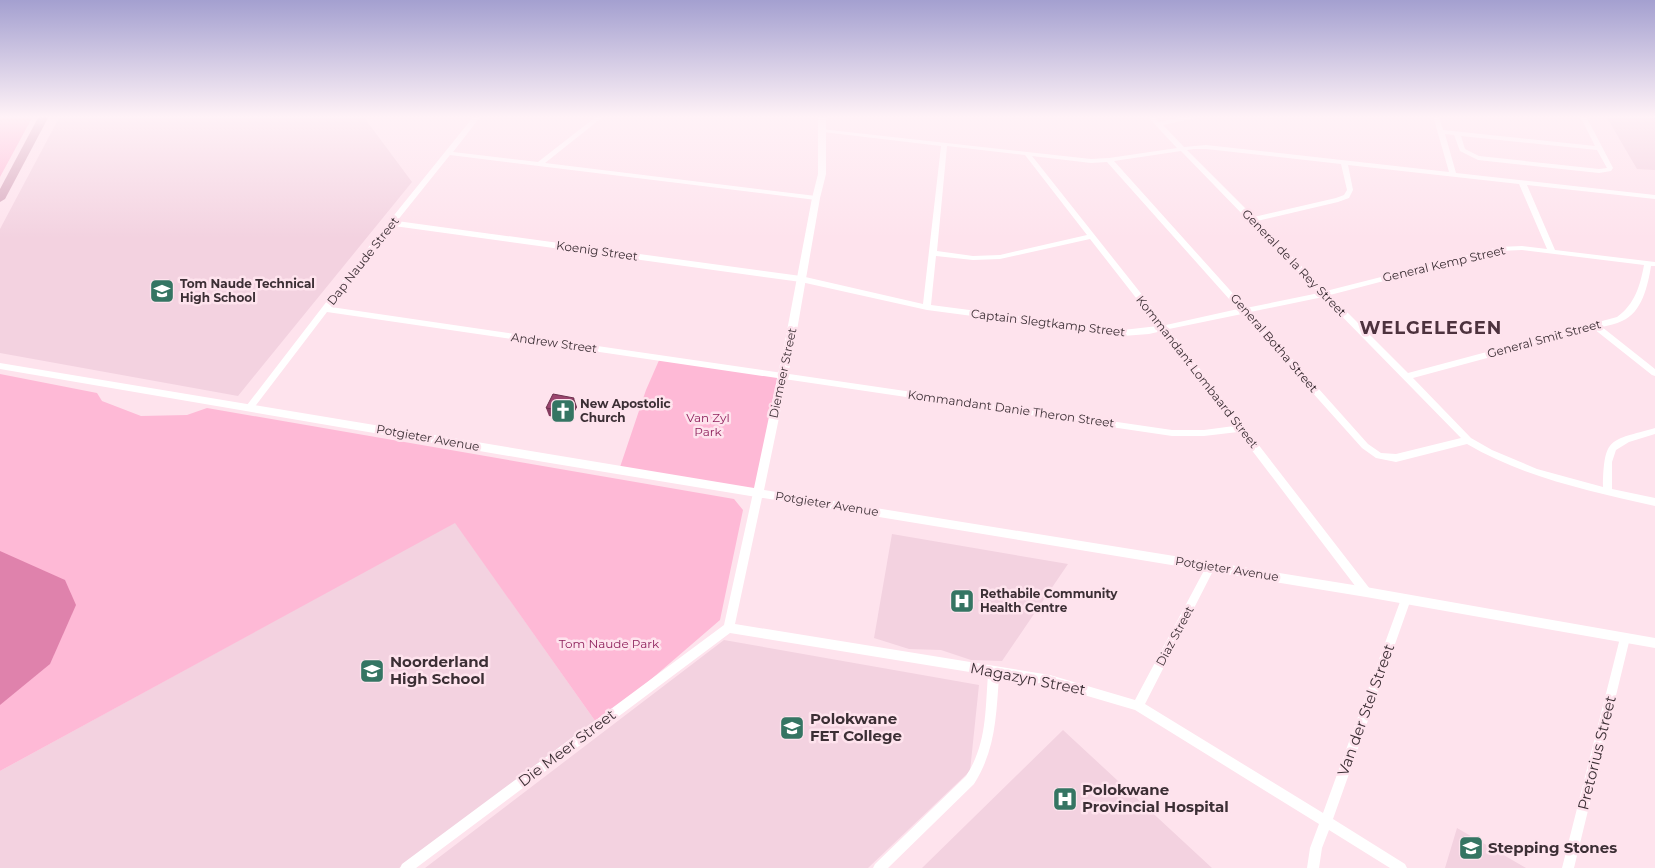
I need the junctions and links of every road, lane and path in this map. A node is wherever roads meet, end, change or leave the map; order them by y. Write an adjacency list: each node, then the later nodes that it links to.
1 (23, 157): 22 (main road)
2 (445, 157): 24 (street, Dap Naude Street)
3 (481, 157): 17 (street)
4 (549, 157): 17 (street)
5 (822, 157): 21 (street, Diemeer Street)
6 (943, 157): 27 (street)
7 (1029, 157): 25 (street, Kommandant Lombaard Street)
8 (1050, 157): 15 (street)
9 (1130, 157): 15 (street)
10 (1190, 157): 23 (street, General de la Rey Street)
11 (1293, 157): 16 (street)
12 (1448, 157): 18 (street)
13 (1474, 157): 14 (street)
14 (1604, 157)
15 (1109, 160): 33 (street, General Botha Street)
16 (1344, 162): 18 (street); 23 (street)
17 (541, 163): 21 (street)
18 (1453, 174): 19 (street)
19 (1522, 182): 20 (street); 26 (street)
20 (1655, 197)
21 (816, 198): 29 (street, Diemeer Street)
22 (0, 199)
23 (1252, 220): 30 (street, General de la Rey Street)
24 (392, 223): 29 (street, Koenig Street); 32 (street, Dap Naude Street)
25 (1090, 236): 27 (street); 35 (street, Kommandant Lombaard Street)
26 (1552, 251): 28 (street, General Kemp Street); 30 (street, General Kemp Street)
27 (932, 253): 31 (street)
28 (1652, 264): 34 (street, General Smit Street)
29 (801, 279): 31 (street, Captain Slegtkamp Street); 38 (street, Diemeer Street)
30 (1324, 294): 33 (street, Captain Slegtkamp Street); 39 (street, General de la Rey Street)
31 (927, 307): 35 (street, Captain Slegtkamp Street)
32 (325, 309): 38 (street, Andrew Street); 40 (street, Dap Naude Street)
33 (1245, 310): 35 (street, Captain Slegtkamp Street); 43 (street, General Botha Street)
34 (1595, 325): 37 (street); 39 (street, General Smit Street)
35 (1164, 328): 41 (street, Kommandant Lombaard Street)
36 (0, 366): 40 (street, Potgieter Avenue)
37 (1655, 373)
38 (782, 376): 41 (street, Kommandant Danie Theron Street); 45 (street, Diemeer Street)
39 (1406, 377): 43 (street, General de la Rey Street)
40 (250, 408): 45 (street, Potgieter Avenue)
41 (1240, 428): 48 (street, Kommandant Lombaard Street)
42 (1655, 431): 44 (street)
43 (1468, 440): 44 (street, General de la Rey Street)
44 (1607, 491): 46 (street, General de la Rey Street)
45 (758, 493): 47 (street, Potgieter Avenue); 50 (street, Diemeer Street)
46 (1655, 502)
47 (1211, 566): 48 (street, Potgieter Avenue); 54 (street, Diaz Street)
48 (1366, 592): 49 (street, Potgieter Avenue)
49 (1406, 599): 51 (street, Potgieter Avenue); 55 (street, Van der Stel Street)
50 (729, 628): 53 (street, Magazyn Street); 56 (street, Die Meer Street)
51 (1625, 638): 52 (street, Potgieter Avenue); 60 (street, Pretorius Street)
52 (1655, 643)
53 (994, 671): 54 (street, Magazyn Street); 57 (street)
54 (1138, 706): 55 (street, Magazyn Street)
55 (1326, 822): 58 (street, Van der Stel Street); 59 (street, Magazyn Street)
56 (406, 868)
57 (878, 868)
58 (1312, 868)
59 (1401, 868)
60 (1568, 868)

